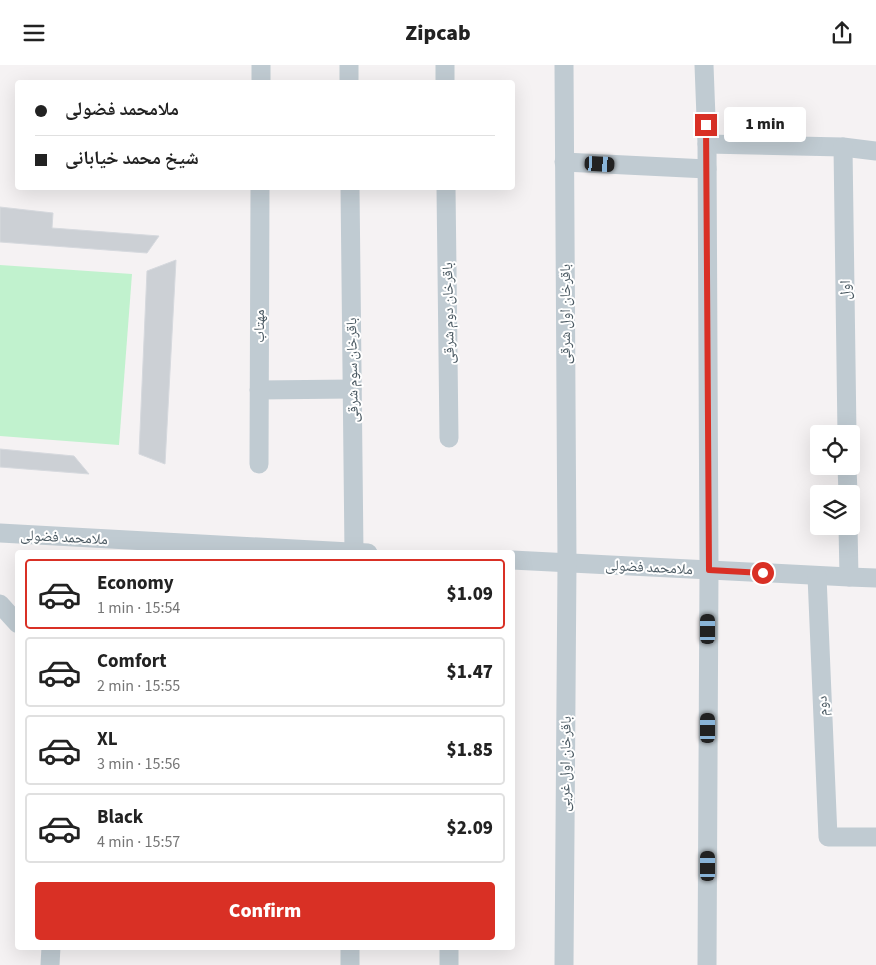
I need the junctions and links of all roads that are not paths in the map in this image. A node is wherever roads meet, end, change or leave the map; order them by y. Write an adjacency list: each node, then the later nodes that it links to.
1 (261, 65): 6 (street)
2 (349, 65): 7 (street)
3 (445, 65): 8 (street)
4 (564, 65): 12 (street, باقرخان اول شرقی)
5 (704, 65): 9 (street)
6 (260, 80)
7 (349, 80)
8 (445, 80)
9 (707, 144): 10 (street); 13 (street)
10 (843, 147): 11 (street); 19 (street, اول)
11 (876, 151)
12 (564, 163): 13 (street); 27 (street, باقرخان اول شرقی)
13 (707, 169): 28 (street)
14 (260, 190): 18 (street, مهتاب)
15 (350, 190): 17 (street, باقرخان سوم شرقی)
16 (446, 190): 20 (street, باقرخان دوم شرقی)
17 (352, 389): 18 (street); 25 (street, باقرخان سوم شرقی)
18 (259, 390): 21 (street, مهتاب)
19 (847, 425)
20 (449, 437)
21 (259, 463)
22 (0, 533): 24 (street, ملامحمد فضولی)
23 (848, 535): 30 (street)
24 (317, 550)
25 (354, 550)
26 (515, 560): 27 (street, ملامحمد فضولی)
27 (567, 563): 28 (street, ملامحمد فضولی); 41 (street, باقرخان اول غربی)
28 (709, 570): 29 (street, ملامحمد فضولی); 42 (street)
29 (817, 576): 30 (street, ملامحمد فضولی); 34 (street, دوم)
30 (849, 577): 31 (street, ملامحمد فضولی)
31 (876, 577)
32 (0, 603): 33 (street)
33 (15, 620)
34 (876, 837)
35 (50, 950): 38 (street)
36 (350, 950): 39 (street)
37 (449, 950): 40 (street)
38 (50, 965)
39 (350, 965)
40 (449, 965)
41 (564, 965)
42 (707, 965)

